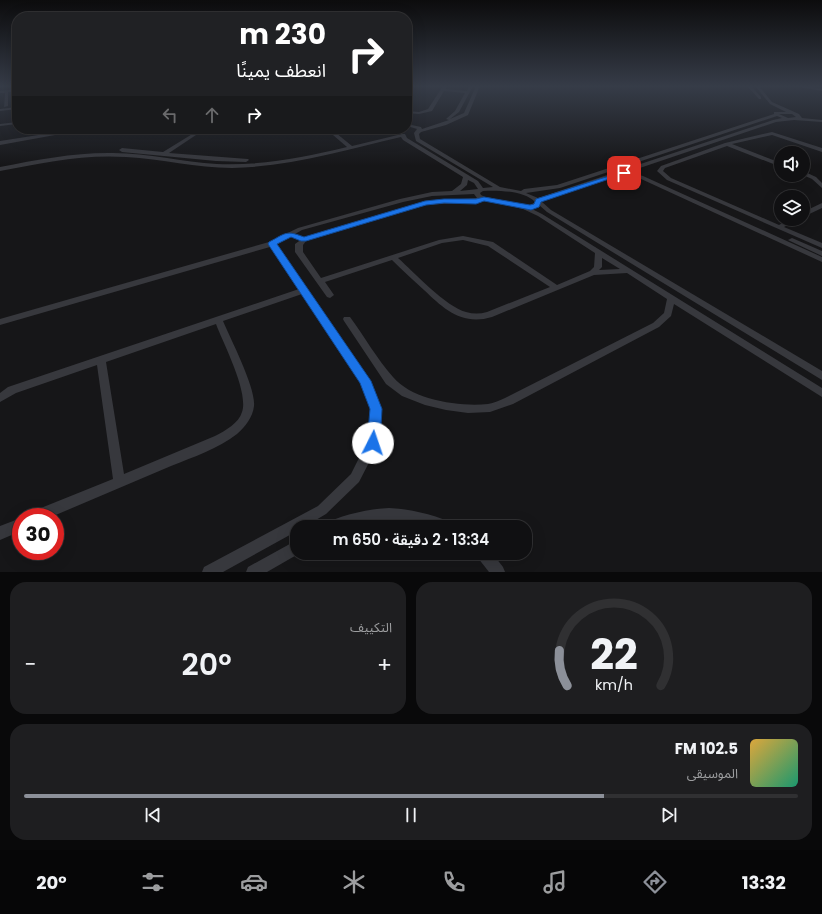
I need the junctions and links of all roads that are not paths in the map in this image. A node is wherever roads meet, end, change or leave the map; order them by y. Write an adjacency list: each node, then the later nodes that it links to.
1 (456, 113): 12 (street)
2 (467, 113): 12 (street)
3 (792, 113): 4 (street); 5 (street)
4 (777, 114): 6 (street); 38 (street)
5 (796, 117): 6 (street); 7 (street)
6 (788, 118): 11 (street)
7 (822, 120)
8 (12, 124): 9 (street)
9 (0, 126)
10 (412, 128): 12 (street)
11 (755, 128): 14 (street); 30 (street)
12 (417, 130): 13 (street); 37 (street)
13 (412, 132)
14 (772, 133): 23 (street); 25 (street)
15 (44, 134): 22 (street)
16 (195, 134): 26 (street)
17 (334, 134): 21 (street)
18 (377, 134): 21 (street)
19 (405, 134): 20 (street)
20 (402, 135): 24 (street); 32 (street)
21 (344, 142): 24 (street); 26 (street)
22 (0, 143)
23 (726, 144): 27 (street); 45 (street)
24 (350, 147): 29 (street)
25 (822, 150)
26 (164, 154): 28 (street)
27 (774, 162)
28 (0, 165)
29 (0, 169)
30 (637, 169): 31 (street); 33 (street)
31 (624, 173): 33 (street); 41 (street)
32 (466, 176): 36 (street); 39 (street)
33 (643, 176): 51 (street)
34 (810, 176): 35 (street)
35 (822, 186)
36 (479, 190): 37 (street); 39 (street); 40 (street)
37 (501, 190): 38 (street)
38 (512, 192): 41 (street)
39 (454, 193): 46 (street)
40 (484, 199): 43 (street); 47 (street)
41 (538, 201): 43 (street); 65 (street)
42 (822, 204): 44 (street)
43 (523, 207): 50 (street)
44 (810, 211)
45 (779, 227): 49 (street)
46 (290, 234): 47 (street); 48 (street)
47 (304, 240): 56 (street)
48 (272, 244): 58 (street); 63 (street)
49 (822, 246)
50 (599, 253): 54 (street); 55 (street)
51 (819, 255): 53 (street)
52 (392, 256): 56 (street); 57 (street); 57 (street)
53 (822, 260)
54 (628, 271): 55 (street); 60 (street)
55 (593, 273): 57 (street)
56 (319, 281): 59 (street)
57 (556, 288)
58 (305, 290): 62 (street); 76 (street)
59 (330, 295)
60 (671, 297): 61 (street); 66 (street)
61 (347, 319)
62 (218, 321): 64 (street); 68 (street)
63 (0, 322)
64 (101, 359): 67 (street); 68 (street)
65 (822, 376)
66 (822, 393)
67 (0, 398)
68 (119, 481): 69 (street)
69 (57, 508)
70 (352, 520): 71 (street)
71 (428, 520)
72 (12, 528): 73 (street)
73 (0, 533)
74 (290, 551): 77 (street)
75 (489, 560): 78 (street)
76 (209, 572)
77 (253, 572)
78 (498, 572)

